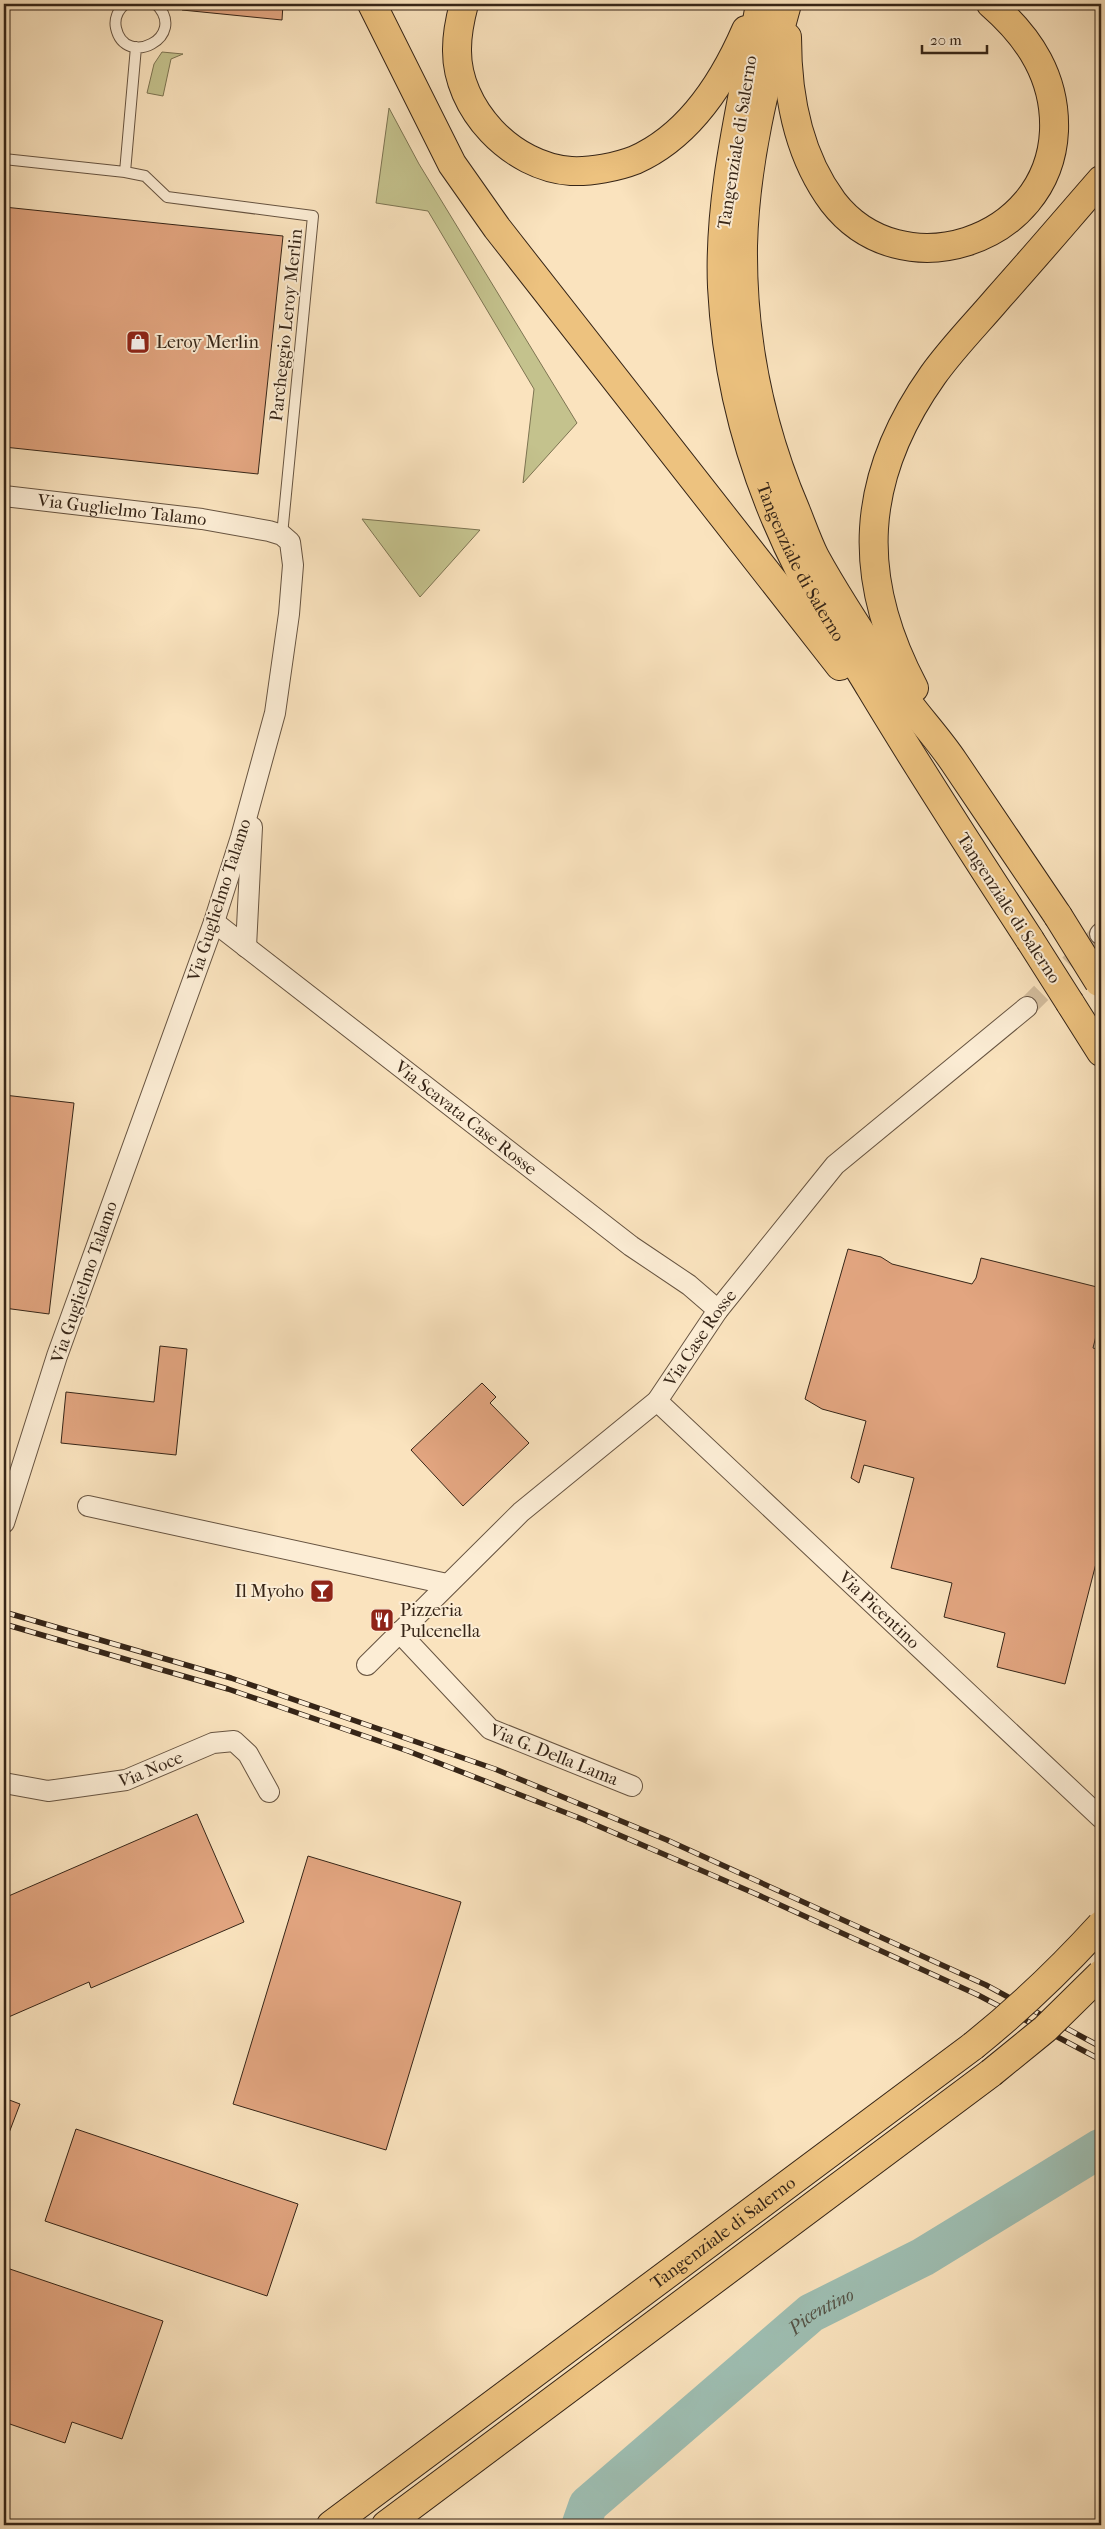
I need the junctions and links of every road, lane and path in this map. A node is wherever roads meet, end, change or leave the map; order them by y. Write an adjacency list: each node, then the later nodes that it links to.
1 (125, 4): 8 (lane)
2 (156, 4): 8 (lane)
3 (372, 4): 15 (highway)
4 (464, 4): 5 (highway)
5 (759, 4): 15 (highway, Tangenziale di Salerno)
6 (787, 4): 7 (highway); 14 (highway, Tangenziale di Salerno)
7 (991, 4)
8 (136, 47): 10 (lane)
9 (4, 159): 10 (lane)
10 (125, 172): 13 (lane, Parcheggio Leroy Merlin)
11 (1101, 180): 14 (highway)
12 (4, 496): 13 (street, Via Guglielmo Talamo)
13 (282, 535): 16 (street, Via Guglielmo Talamo)
14 (953, 760): 19 (highway, Tangenziale di Salerno, bridge)
15 (918, 767): 21 (highway, Tangenziale di Salerno, bridge)
16 (254, 793): 17 (street, Via Guglielmo Talamo); 18 (street)
17 (214, 922): 18 (street, Via Scavata Case Rosse); 25 (street, Via Guglielmo Talamo)
18 (246, 947): 22 (street, Via Scavata Case Rosse)
19 (1100, 984)
20 (1027, 1007): 22 (street, Via Case Rosse)
21 (1101, 1052)
22 (718, 1310): 23 (street, Via Case Rosse)
23 (657, 1401): 26 (street, Via Case Rosse); 32 (street, Via Picentino)
24 (88, 1506): 26 (street)
25 (4, 1523)
26 (447, 1584): 27 (street, Via Case Rosse)
27 (399, 1632): 28 (street, Via Case Rosse); 30 (street, Via G. Della Lama)
28 (367, 1665)
29 (4, 1783): 31 (street, Via Noce)
30 (632, 1786)
31 (269, 1792)
32 (1101, 1818)
33 (1101, 1924): 35 (highway, Tangenziale di Salerno, bridge)
34 (1101, 1974): 36 (highway, Tangenziale di Salerno, bridge)
35 (331, 2525)
36 (386, 2525)

